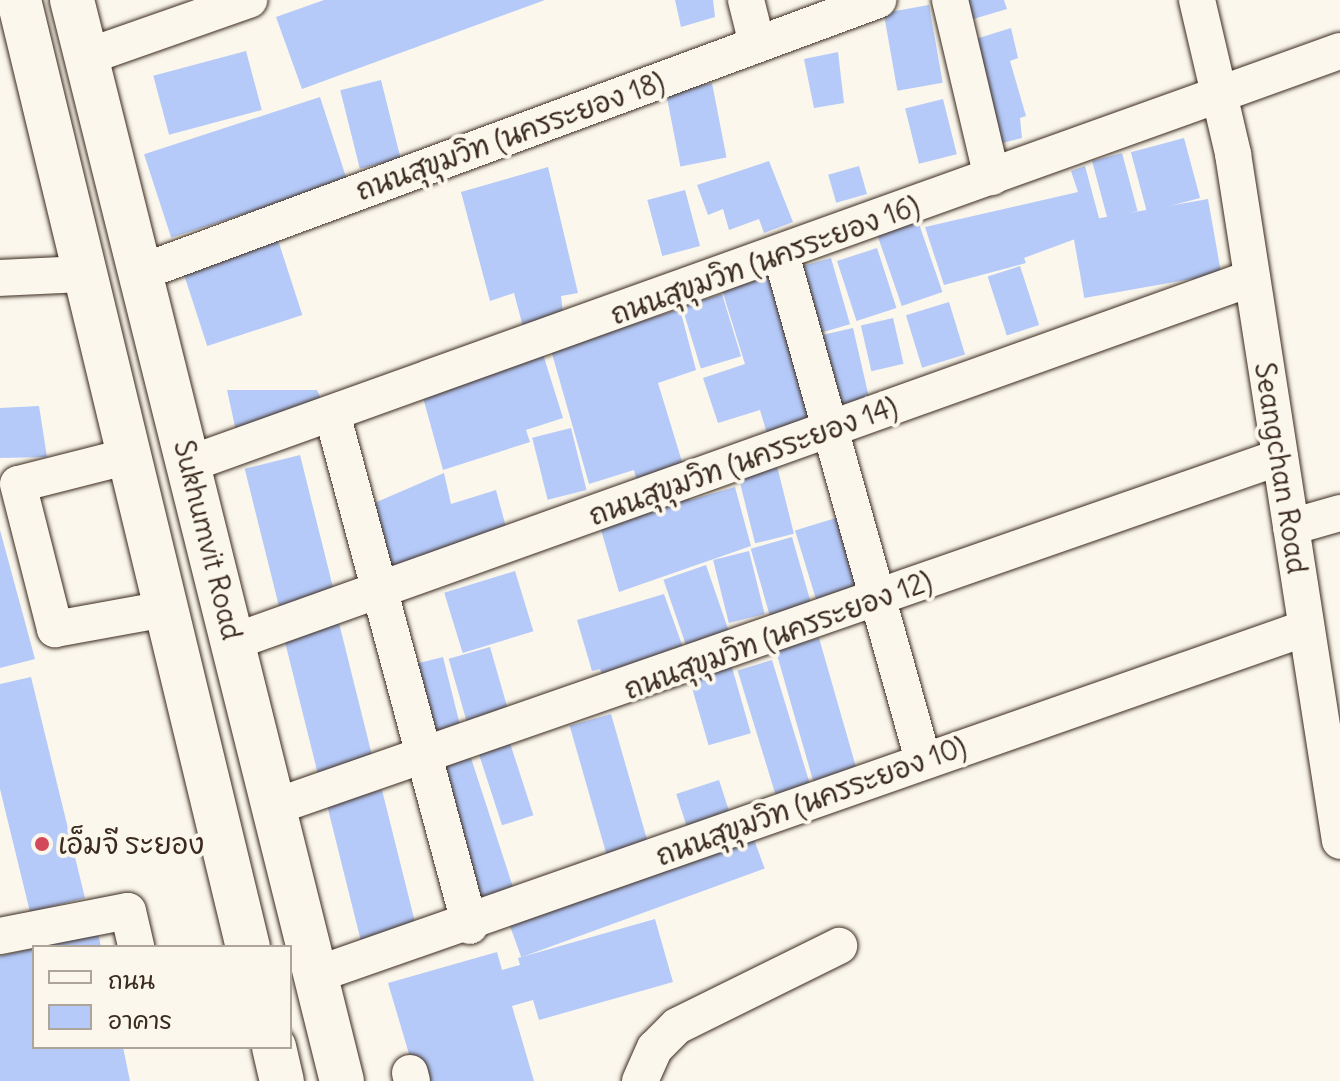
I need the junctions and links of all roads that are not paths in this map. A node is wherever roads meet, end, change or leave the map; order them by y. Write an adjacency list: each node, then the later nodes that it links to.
1 (19, 0): 15 (main road, Sukhumvit Road)
2 (72, 0): 10 (main road, Sukhumvit Road)
3 (249, 0): 10 (street)
4 (746, 0): 8 (street)
5 (878, 0): 8 (street, ถนนสุขุมวิท (นครระยอง 18))
6 (950, 0): 12 (street)
7 (1197, 0): 11 (street, Seangchan Road)
8 (757, 44): 14 (street, ถนนสุขุมวิท (นครระยอง 18))
9 (1340, 51): 11 (street, ถนนสุขุมวิท (นครระยอง 16))
10 (86, 57): 14 (main road, Sukhumvit Road)
11 (1217, 96): 12 (street, ถนนสุขุมวิท (นครระยอง 16)); 17 (street, Seangchan Road)
12 (992, 177): 13 (street, ถนนสุขุมวิท (นครระยอง 16))
13 (781, 254): 18 (street, ถนนสุขุมวิท (นครระยอง 16)); 19 (street)
14 (142, 272): 22 (main road, Sukhumvit Road)
15 (86, 274): 16 (street); 20 (main road, Sukhumvit Road)
16 (0, 278)
17 (1252, 278): 19 (street, ถนนสุขุมวิท (นครระยอง 14)); 21 (street, Seangchan Road)
18 (333, 417): 22 (street, ถนนสุขุมวิท (นครระยอง 16)); 25 (street)
19 (832, 429): 25 (street, ถนนสุขุมวิท (นครระยอง 14)); 26 (street)
20 (129, 456): 27 (main road, Sukhumvit Road); 27 (street)
21 (1280, 457): 24 (street, Seangchan Road); 26 (street, ถนนสุขุมวิท (นครระยอง 12))
22 (189, 464): 29 (main road, Sukhumvit Road)
23 (1340, 513): 24 (street)
24 (1291, 527): 28 (street, Seangchan Road)
25 (379, 592): 29 (street, ถนนสุขุมวิท (นครระยอง 14)); 31 (street)
26 (879, 599): 30 (street); 31 (street, ถนนสุขุมวิท (นครระยอง 12))
27 (165, 609): 37 (main road, Sukhumvit Road)
28 (1306, 628): 30 (street, ถนนสุขุมวิท (นครระยอง 10)); 33 (street, Seangchan Road)
29 (233, 642): 32 (main road, Sukhumvit Road)
30 (923, 760): 34 (street, ถนนสุขุมวิท (นครระยอง 10))
31 (423, 761): 32 (street, ถนนสุขุมวิท (นครระยอง 12)); 34 (street)
32 (274, 807): 39 (main road, Sukhumvit Road)
33 (1340, 839)
34 (470, 926): 39 (street, ถนนสุขุมวิท (นครระยอง 10))
35 (0, 936): 36 (street)
36 (136, 945)
37 (246, 945)
38 (839, 946): 43 (street)
39 (315, 975): 42 (main road, Sukhumvit Road)
40 (274, 1049): 41 (main road)
41 (282, 1081)
42 (342, 1081)
43 (640, 1081)

